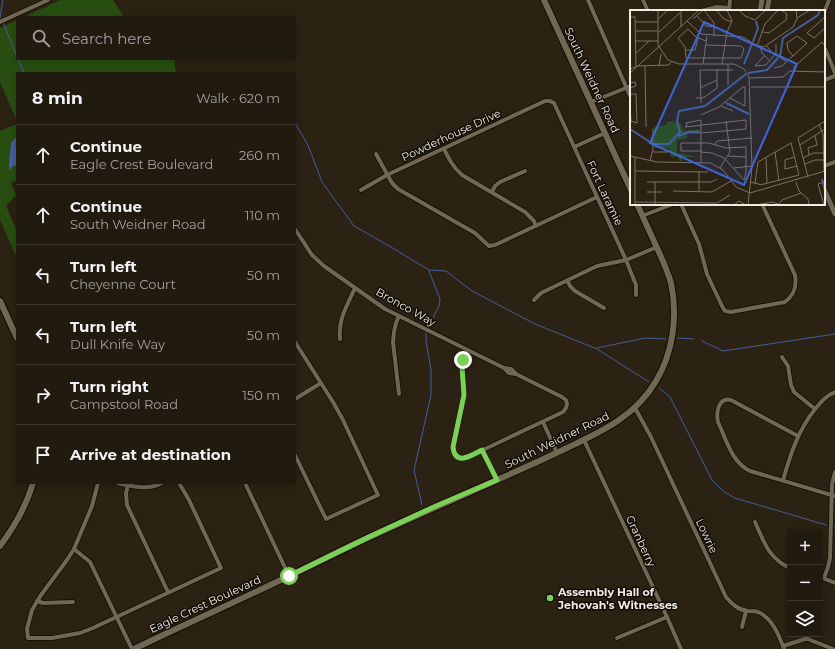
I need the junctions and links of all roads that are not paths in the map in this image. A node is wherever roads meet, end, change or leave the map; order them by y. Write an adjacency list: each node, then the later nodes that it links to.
1 (48, 0): 15 (street)
2 (544, 0): 21 (main road, South Weidner Road)
3 (588, 0): 19 (street)
4 (643, 0): 9 (street)
5 (730, 0): 11 (street)
6 (762, 0): 12 (street)
7 (769, 0): 13 (street)
8 (829, 0): 14 (street)
9 (648, 10)
10 (705, 10): 11 (street)
11 (729, 10)
12 (760, 10)
13 (767, 10)
14 (825, 10)
15 (0, 22)
16 (825, 49): 17 (street)
17 (835, 74): 18 (street)
18 (825, 79)
19 (629, 86): 21 (street)
20 (550, 101): 23 (street, Fort Laramie); 24 (street, Powderhouse Drive)
21 (591, 102): 22 (main road, South Weidner Road)
22 (605, 133): 23 (street); 30 (main road, South Weidner Road)
23 (574, 147): 34 (street, Fort Laramie)
24 (444, 149): 29 (street, Powderhouse Drive); 33 (street)
25 (376, 154): 29 (street)
26 (835, 162): 27 (street)
27 (825, 166)
28 (525, 171): 33 (street)
29 (387, 175): 31 (street, Powderhouse Drive); 41 (street)
30 (630, 188)
31 (362, 190)
32 (825, 191): 39 (street)
33 (492, 192): 41 (street)
34 (597, 197): 41 (street); 44 (street, Fort Laramie)
35 (637, 205): 40 (main road, South Weidner Road)
36 (670, 205): 40 (street)
37 (681, 205): 38 (street)
38 (762, 205)
39 (835, 214)
40 (642, 216): 43 (main road, South Weidner Road)
41 (536, 226)
42 (296, 231): 46 (street, Bronco Way)
43 (656, 247): 44 (street); 61 (main road, South Weidner Road)
44 (626, 260): 45 (street); 47 (street, Fort Laramie)
45 (567, 280): 48 (street); 50 (street)
46 (355, 288): 51 (street, Bronco Way); 53 (street)
47 (636, 295)
48 (534, 300)
49 (0, 301): 52 (main road)
50 (604, 308)
51 (399, 316): 55 (street, Bronco Way); 59 (street)
52 (16, 336)
53 (340, 339)
54 (296, 344): 57 (street)
55 (467, 350): 63 (street, Bronco Way); 66 (street)
56 (782, 357): 62 (street)
57 (321, 383): 60 (street); 68 (street)
58 (835, 392): 62 (street)
59 (399, 394)
60 (296, 398)
61 (635, 408): 65 (main road, South Weidner Road); 92 (street, Lowrie)
62 (815, 409): 64 (street)
63 (542, 422): 66 (street); 67 (street)
64 (798, 436): 71 (street); 71 (street)
65 (584, 440): 67 (main road, South Weidner Road); 94 (street, Granberry)
66 (482, 450): 70 (street)
67 (557, 453): 70 (main road, South Weidner Road)
68 (296, 457)
69 (835, 472): 79 (street)
70 (497, 480): 80 (main road, South Weidner Road)
71 (783, 480): 79 (street)
72 (33, 484): 82 (main road)
73 (98, 484): 83 (street)
74 (122, 484): 78 (street)
75 (160, 484): 78 (street)
76 (180, 484): 89 (street)
77 (245, 484): 86 (street)
78 (128, 485): 89 (street)
79 (833, 496): 85 (street)
80 (436, 506): 86 (main road, Eagle Crest Boulevard)
81 (755, 522): 84 (street)
82 (0, 546)
83 (74, 549): 90 (street); 93 (street)
84 (787, 567)
85 (823, 575)
86 (289, 576): 98 (main road, Eagle Crest Boulevard)
87 (823, 577): 88 (street)
88 (835, 583)
89 (168, 592): 93 (street)
90 (37, 601): 91 (street); 93 (street)
91 (73, 602)
92 (746, 611): 95 (street); 97 (street, Lowrie)
93 (116, 617): 98 (street)
94 (667, 617): 96 (street); 99 (street, Granberry)
95 (742, 627)
96 (617, 638)
97 (784, 648): 100 (street)
98 (133, 649)
99 (681, 649)
100 (833, 649)

